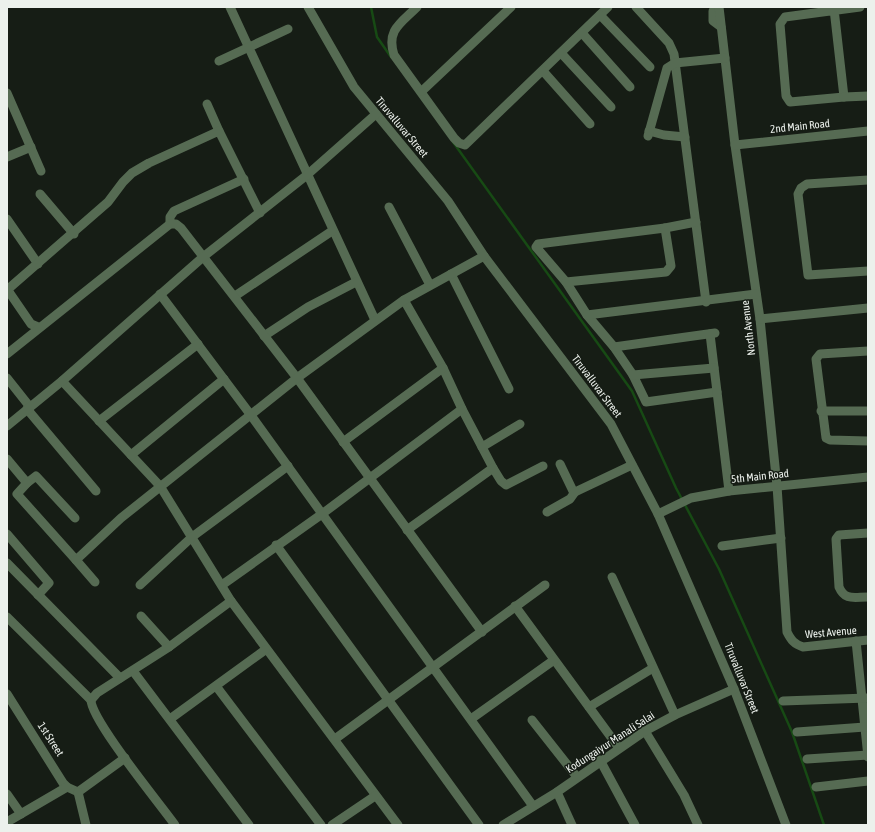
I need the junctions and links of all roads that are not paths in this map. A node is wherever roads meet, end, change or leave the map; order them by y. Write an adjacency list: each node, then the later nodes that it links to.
1 (230, 7): 13 (street)
2 (308, 7): 27 (street, Tiruvalluvar Street)
3 (417, 7): 21 (street)
4 (511, 7): 21 (street)
5 (608, 7): 10 (street)
6 (636, 7): 17 (street)
7 (718, 7): 15 (street, North Avenue)
8 (860, 7): 9 (street)
9 (834, 8): 24 (street); 24 (street)
10 (600, 15): 12 (street); 18 (street)
11 (288, 29): 13 (street)
12 (582, 33): 14 (street); 20 (street)
13 (248, 47): 16 (street); 36 (street)
14 (561, 53): 19 (street); 26 (street)
15 (725, 58): 17 (street); 32 (street, North Avenue)
16 (219, 61)
17 (675, 63): 31 (street); 31 (street)
18 (650, 68)
19 (543, 71): 21 (street); 28 (street)
20 (630, 87)
21 (422, 91)
22 (7, 93): 33 (street)
23 (868, 96): 24 (street)
24 (844, 97)
25 (208, 104): 29 (street)
26 (611, 107)
27 (376, 114): 36 (street); 48 (street, Tiruvalluvar Street)
28 (590, 124)
29 (219, 131): 37 (street); 47 (street)
30 (868, 131): 32 (street, 2nd Main Road)
31 (685, 137): 43 (street)
32 (735, 145): 58 (street, North Avenue)
33 (31, 147): 34 (street); 35 (street)
34 (7, 157)
35 (41, 171)
36 (307, 175): 41 (street); 46 (street)
37 (244, 178): 41 (street); 44 (street)
38 (868, 180): 51 (street)
39 (40, 194): 47 (street)
40 (389, 207): 55 (street)
41 (260, 213): 49 (street)
42 (7, 219): 50 (street)
43 (696, 222): 45 (street); 61 (street)
44 (170, 224): 49 (street); 66 (street)
45 (666, 228): 54 (street); 54 (street)
46 (332, 231): 53 (street); 59 (street)
47 (74, 234): 50 (street)
48 (484, 256): 52 (street); 95 (street, Tiruvalluvar Street)
49 (203, 257): 57 (street); 59 (street)
50 (38, 264): 56 (street)
51 (868, 271)
52 (451, 274): 55 (street); 79 (street)
53 (356, 282): 65 (street); 67 (street)
54 (566, 282): 63 (street)
55 (430, 285): 60 (street)
56 (7, 290): 66 (street)
57 (160, 294): 68 (street); 78 (street)
58 (756, 294): 61 (street); 64 (street, North Avenue)
59 (235, 296): 67 (street)
60 (404, 300): 65 (street); 72 (street)
61 (706, 302): 63 (street)
62 (868, 308): 64 (street)
63 (587, 315): 69 (street)
64 (760, 319): 103 (street, North Avenue)
65 (375, 320): 77 (street)
66 (38, 327): 71 (street)
67 (264, 336): 77 (street)
68 (198, 344): 76 (street); 86 (street)
69 (614, 347): 73 (street); 74 (street)
70 (868, 351): 83 (street)
71 (7, 354)
72 (443, 368): 82 (street); 90 (street)
73 (714, 368): 74 (street); 80 (street)
74 (633, 375): 80 (street)
75 (7, 378): 81 (street)
76 (224, 378): 85 (street); 92 (street)
77 (297, 378): 85 (street); 90 (street)
78 (62, 381): 81 (street); 86 (street)
79 (509, 389)
80 (717, 392): 105 (street)
81 (29, 408): 88 (street); 104 (street)
82 (462, 409): 91 (street); 99 (street)
83 (821, 411): 84 (street); 89 (street)
84 (868, 411)
85 (250, 414): 96 (street); 102 (street)
86 (99, 421): 92 (street)
87 (520, 424): 91 (street)
88 (7, 426)
89 (868, 441)
90 (344, 442): 99 (street)
91 (482, 447): 98 (street)
92 (131, 455): 102 (street)
93 (7, 459): 101 (street)
94 (560, 464): 106 (street)
95 (632, 464): 106 (street); 109 (street, Tiruvalluvar Street)
96 (288, 466): 108 (street); 114 (street)
97 (543, 466): 98 (street)
98 (493, 468): 111 (street)
99 (369, 477): 108 (street); 111 (street)
100 (868, 477): 103 (street, 5th Main Road)
101 (27, 483): 110 (street); 118 (street)
102 (160, 486): 114 (street); 118 (street)
103 (777, 486): 105 (street, 5th Main Road); 115 (street, North Avenue)
104 (96, 491)
105 (729, 491): 109 (street, 5th Main Road)
106 (575, 492): 107 (street)
107 (547, 512)
108 (322, 514): 116 (street); 138 (street)
109 (658, 514): 143 (street, Tiruvalluvar Street)
110 (75, 518)
111 (407, 530): 131 (street)
112 (868, 533): 126 (street)
113 (7, 534): 125 (street)
114 (192, 537): 123 (street); 124 (street)
115 (781, 538): 117 (street); 134 (street, North Avenue)
116 (276, 546): 124 (street); 147 (street)
117 (722, 546)
118 (76, 560): 121 (street)
119 (7, 564): 125 (street)
120 (612, 577): 139 (street)
121 (95, 582)
122 (545, 584): 128 (street)
123 (140, 585)
124 (222, 585): 127 (street)
125 (38, 595): 141 (street)
126 (868, 597)
127 (231, 601): 135 (street); 136 (street)
128 (515, 606): 131 (street); 137 (street)
129 (141, 616): 135 (street)
130 (7, 617): 146 (street)
131 (482, 632): 138 (street)
132 (868, 640): 133 (street, West Avenue)
133 (856, 641): 134 (street, West Avenue); 145 (street)
134 (796, 645)
135 (169, 647): 140 (street)
136 (265, 650): 142 (street); 157 (street)
137 (554, 660): 149 (street); 152 (street)
138 (434, 666): 147 (street); 152 (street)
139 (653, 668): 149 (street); 150 (street)
140 (133, 671): 141 (street); 151 (street)
141 (120, 678): 146 (street)
142 (216, 686): 151 (street); 177 (street)
143 (734, 689): 150 (street, Kodungaiyur Manali Salai); 185 (street, Tiruvalluvar Street)
144 (7, 694): 165 (street, 1st Street)
145 (865, 699): 148 (street); 154 (street)
146 (91, 700): 160 (street)
147 (387, 700): 157 (street); 180 (street)
148 (784, 701)
149 (589, 707): 158 (street)
150 (675, 715): 155 (street, Kodungaiyur Manali Salai)
151 (170, 719): 176 (street)
152 (471, 719): 171 (street)
153 (532, 720): 163 (street)
154 (866, 729): 156 (street); 159 (street)
155 (645, 731): 158 (street, Kodungaiyur Manali Salai); 184 (street)
156 (797, 732)
157 (335, 739): 170 (street)
158 (619, 748): 161 (street, Kodungaiyur Manali Salai)
159 (868, 756): 162 (street)
160 (125, 758): 167 (street); 175 (street)
161 (600, 760): 163 (street, Kodungaiyur Manali Salai); 183 (street)
162 (807, 760)
163 (577, 777): 168 (street, Kodungaiyur Manali Salai)
164 (868, 781): 166 (street)
165 (67, 787): 167 (street); 172 (street)
166 (816, 787)
167 (78, 792): 174 (street)
168 (557, 792): 171 (street, Kodungaiyur Manali Salai); 182 (street)
169 (7, 794): 172 (street)
170 (374, 796): 178 (street); 179 (street)
171 (533, 806): 181 (street, Kodungaiyur Manali Salai)
172 (21, 814): 173 (street)
173 (7, 822)
174 (86, 825)
175 (175, 825)
176 (249, 825)
177 (321, 825)
178 (332, 825)
179 (398, 825)
180 (480, 825)
181 (503, 825)
182 (572, 825)
183 (635, 825)
184 (698, 825)
185 (786, 825)

